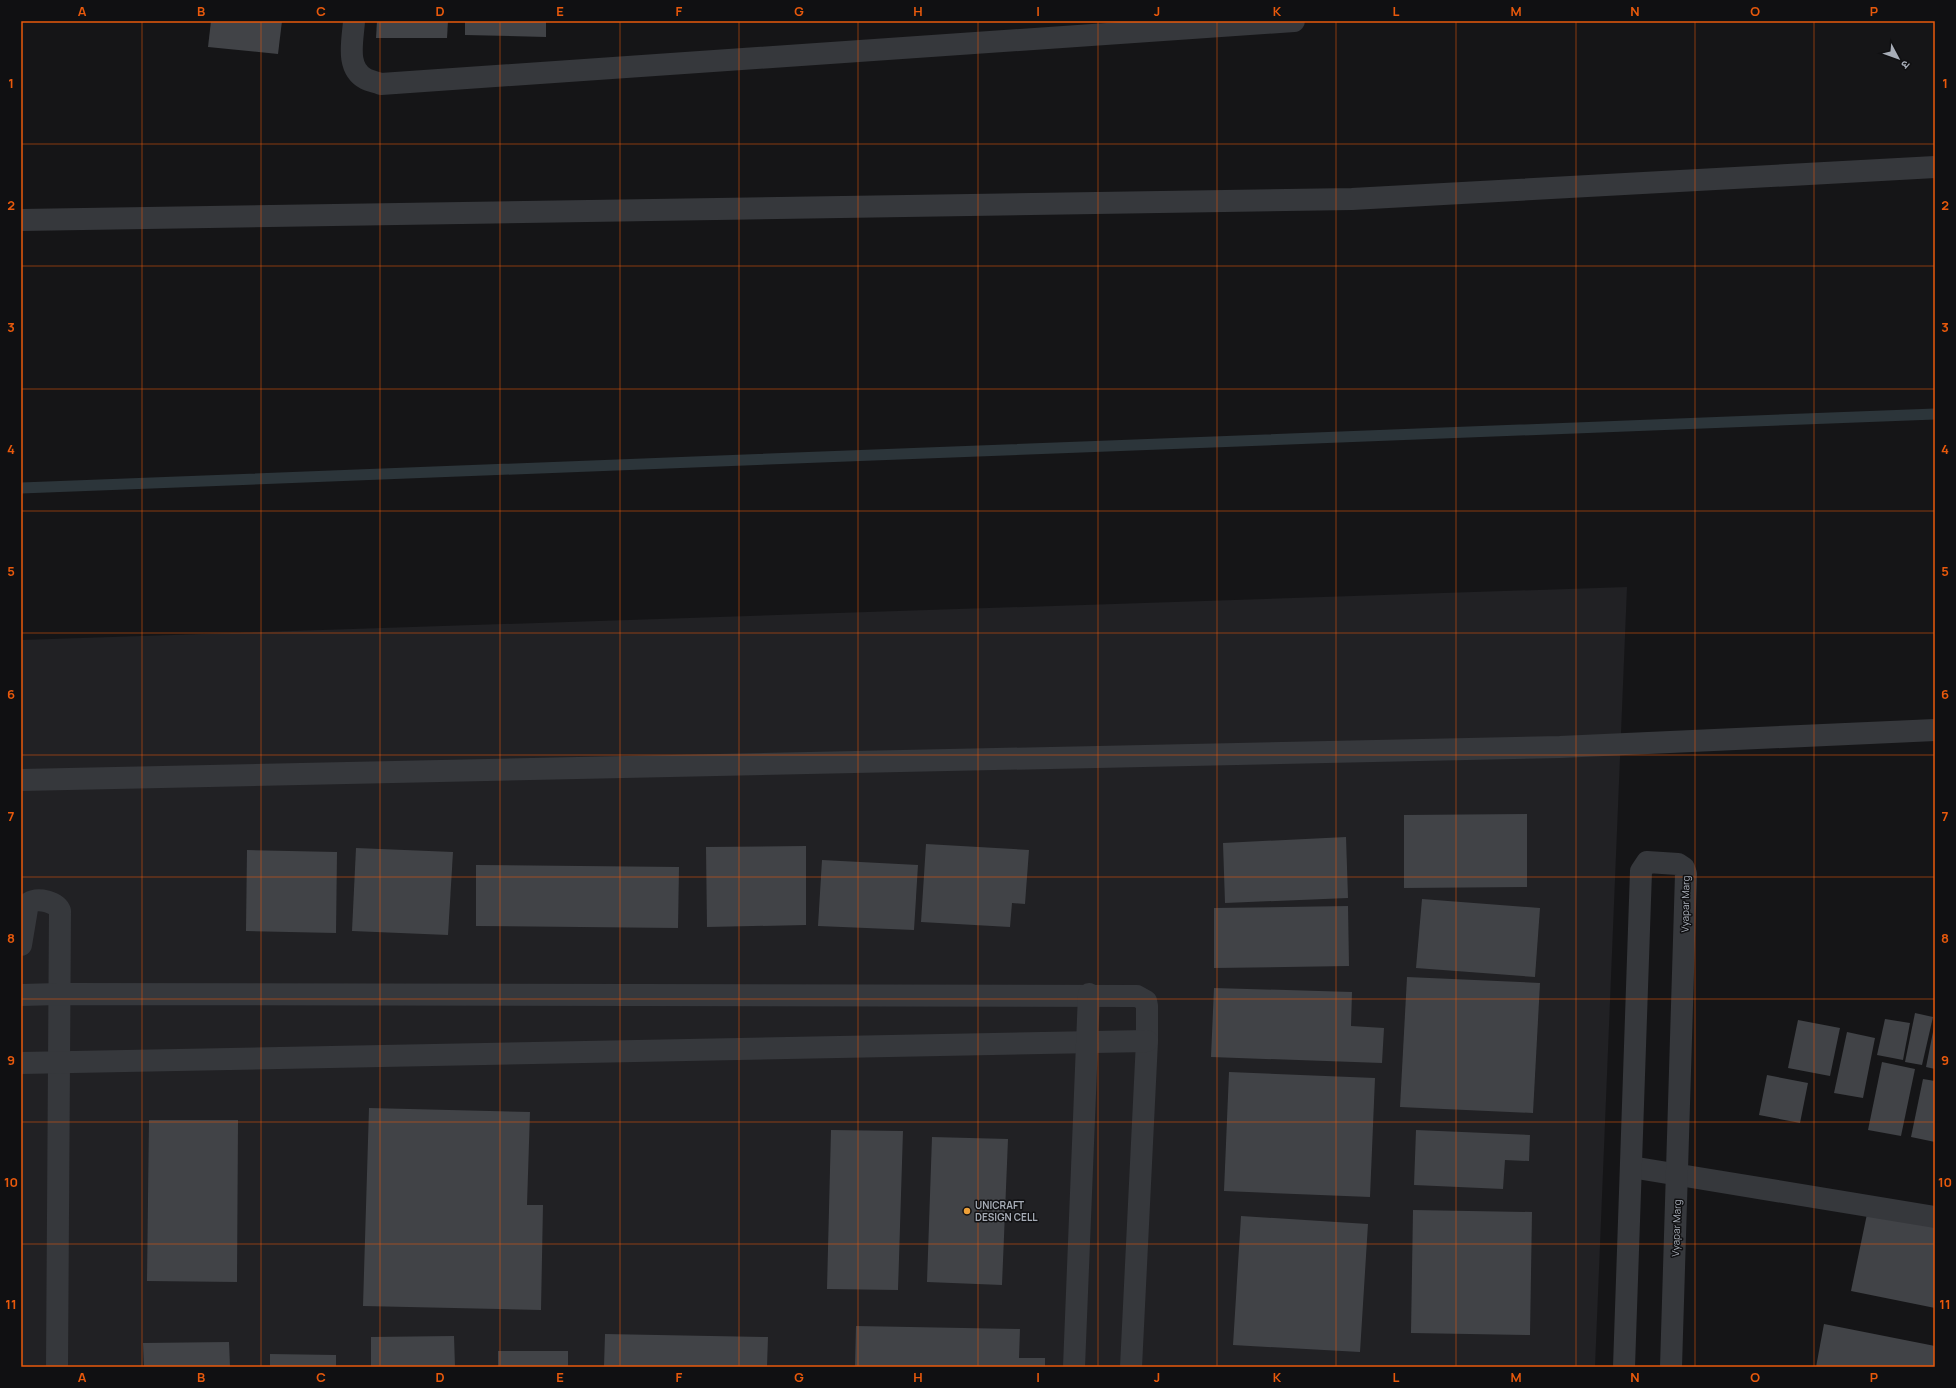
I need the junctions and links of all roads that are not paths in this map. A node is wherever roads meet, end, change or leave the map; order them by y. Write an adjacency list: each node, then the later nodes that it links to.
1 (354, 21): 2 (street)
2 (1294, 21)
3 (1935, 167): 4 (street)
4 (21, 220)
5 (1935, 730): 6 (street)
6 (21, 780)
7 (21, 945): 8 (street)
8 (60, 994): 9 (street); 10 (street); 14 (street)
9 (1089, 994): 11 (street); 12 (street)
10 (21, 995)
11 (1087, 1041): 12 (street); 14 (street); 19 (street)
12 (1147, 1041): 20 (street)
13 (21, 1063): 14 (street)
14 (59, 1064): 18 (street)
15 (1631, 1168): 16 (street); 16 (street, Vyapar Marg); 21 (street, Vyapar Marg)
16 (1678, 1176): 17 (street); 22 (street, Vyapar Marg)
17 (1935, 1217)
18 (56, 1367)
19 (1074, 1367)
20 (1131, 1367)
21 (1624, 1367)
22 (1671, 1367)

